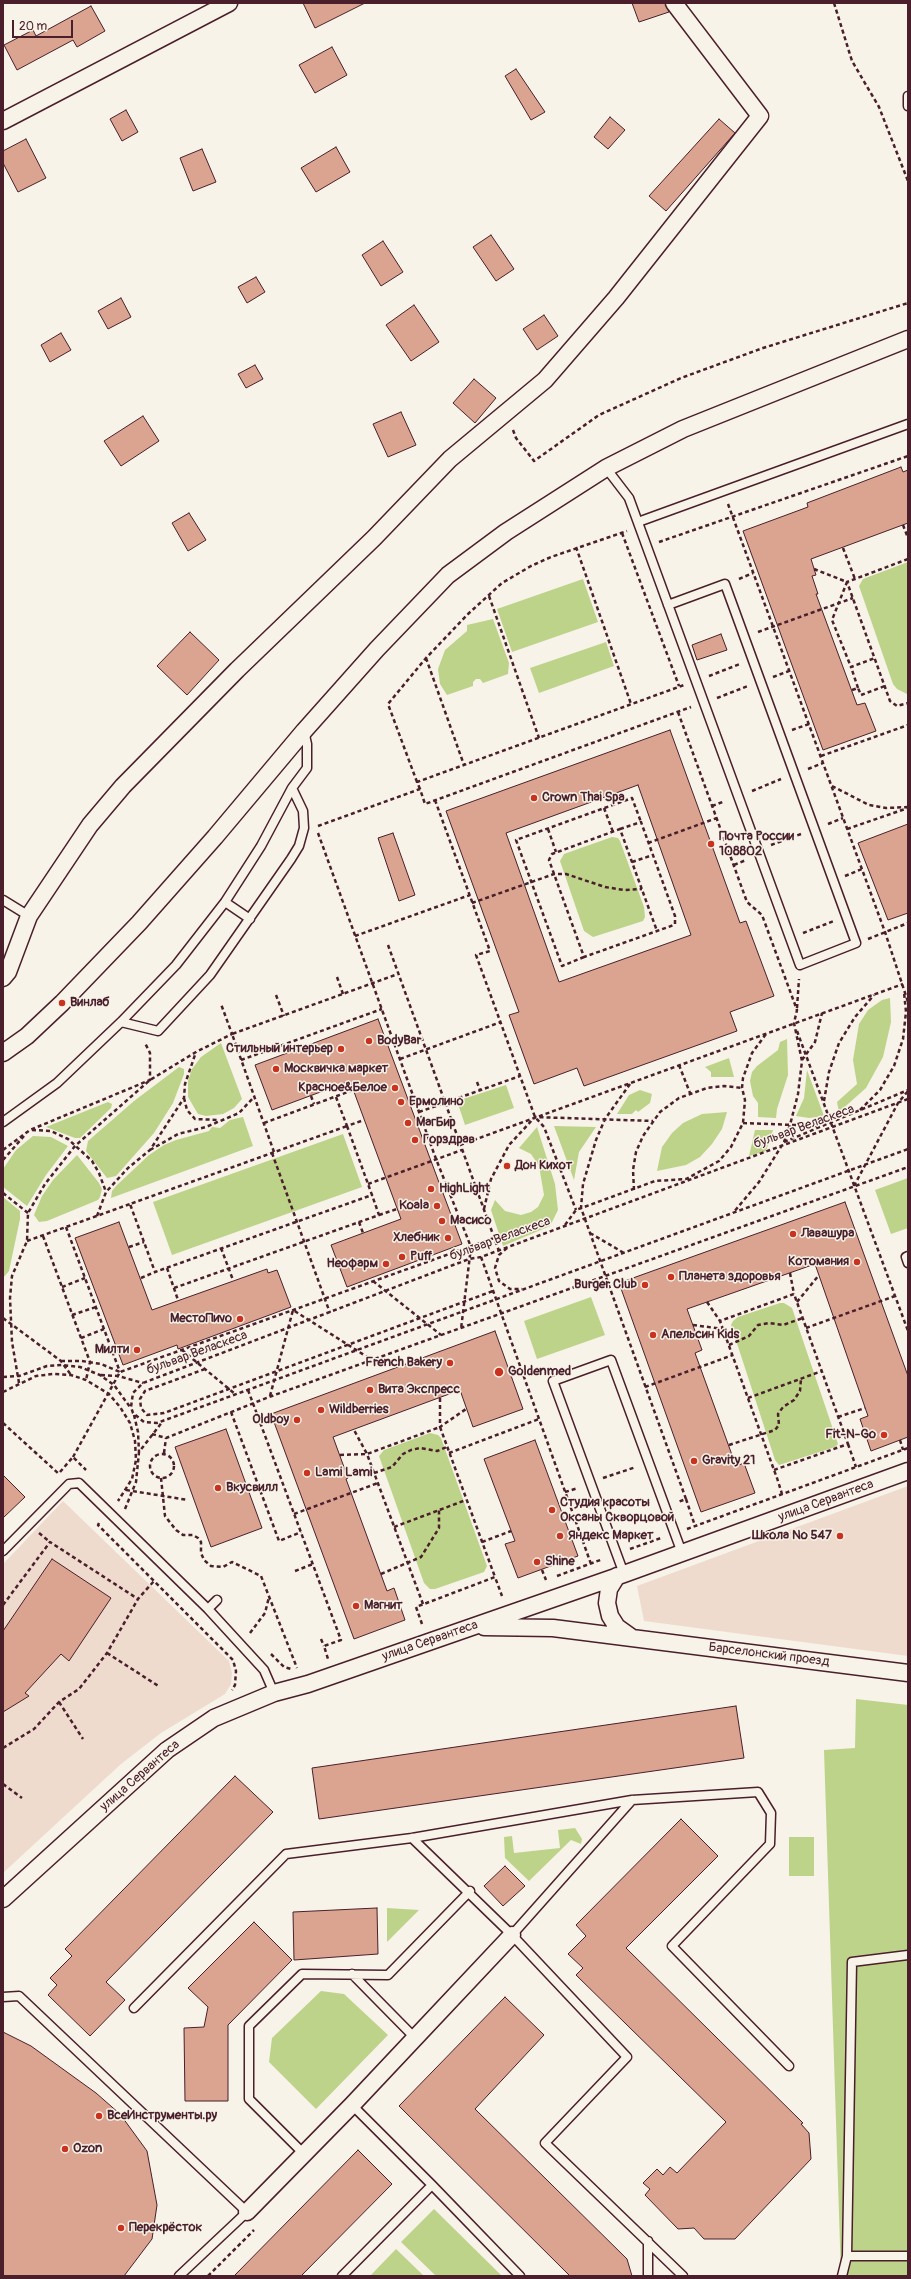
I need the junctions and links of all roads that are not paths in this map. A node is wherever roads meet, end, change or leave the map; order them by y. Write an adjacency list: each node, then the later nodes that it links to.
1 (229, 3): 5 (street)
2 (674, 3): 15 (street)
3 (908, 96): 4 (lane)
4 (908, 106)
5 (3, 121)
6 (908, 340): 8 (street)
7 (908, 424): 9 (lane)
8 (606, 468): 9 (lane); 11 (street)
9 (638, 522): 10 (lane)
10 (668, 605): 10 (lane)
11 (304, 731): 12 (lane); 19 (street)
12 (292, 788): 14 (lane); 16 (lane)
13 (3, 900): 15 (lane)
14 (225, 902): 16 (lane); 18 (lane)
15 (29, 916): 17 (street)
16 (250, 919): 18 (lane)
17 (3, 978)
18 (121, 1022): 20 (lane)
19 (3, 1053)
20 (3, 1122)
21 (908, 1256): 22 (lane)
22 (908, 1263)
23 (908, 1471): 25 (street, улица Сервантеса)
24 (3, 1551): 28 (lane)
25 (682, 1553): 26 (street, улица Сервантеса); 26 (lane)
26 (620, 1575): 29 (street, улица Сервантеса); 30 (street)
27 (217, 1600): 28 (lane)
28 (208, 1609): 32 (lane)
29 (472, 1627): 30 (street, Барселонский проезд); 32 (street, улица Сервантеса)
30 (631, 1637): 31 (street, Барселонский проезд)
31 (908, 1673)
32 (274, 1692): 36 (street, улица Сервантеса)
33 (632, 1800): 34 (lane); 37 (lane); 43 (lane)
34 (412, 1838): 35 (lane); 41 (lane)
35 (470, 1891): 37 (lane); 39 (lane)
36 (3, 1899)
37 (512, 1934): 42 (street); 48 (lane)
38 (908, 1955): 49 (lane)
39 (352, 1974): 42 (lane); 45 (lane)
40 (3, 1997): 47 (lane)
41 (134, 2008)
42 (415, 2038): 44 (street)
43 (789, 2066)
44 (352, 2105): 45 (street); 46 (lane)
45 (304, 2154): 47 (street)
46 (432, 2185): 52 (lane); 53 (lane)
47 (247, 2212): 51 (lane)
48 (648, 2241): 54 (lane); 55 (lane)
49 (847, 2256): 50 (lane); 56 (lane)
50 (908, 2256)
51 (179, 2276)
52 (342, 2276)
53 (520, 2276)
54 (648, 2276)
55 (683, 2276)
56 (842, 2276)

